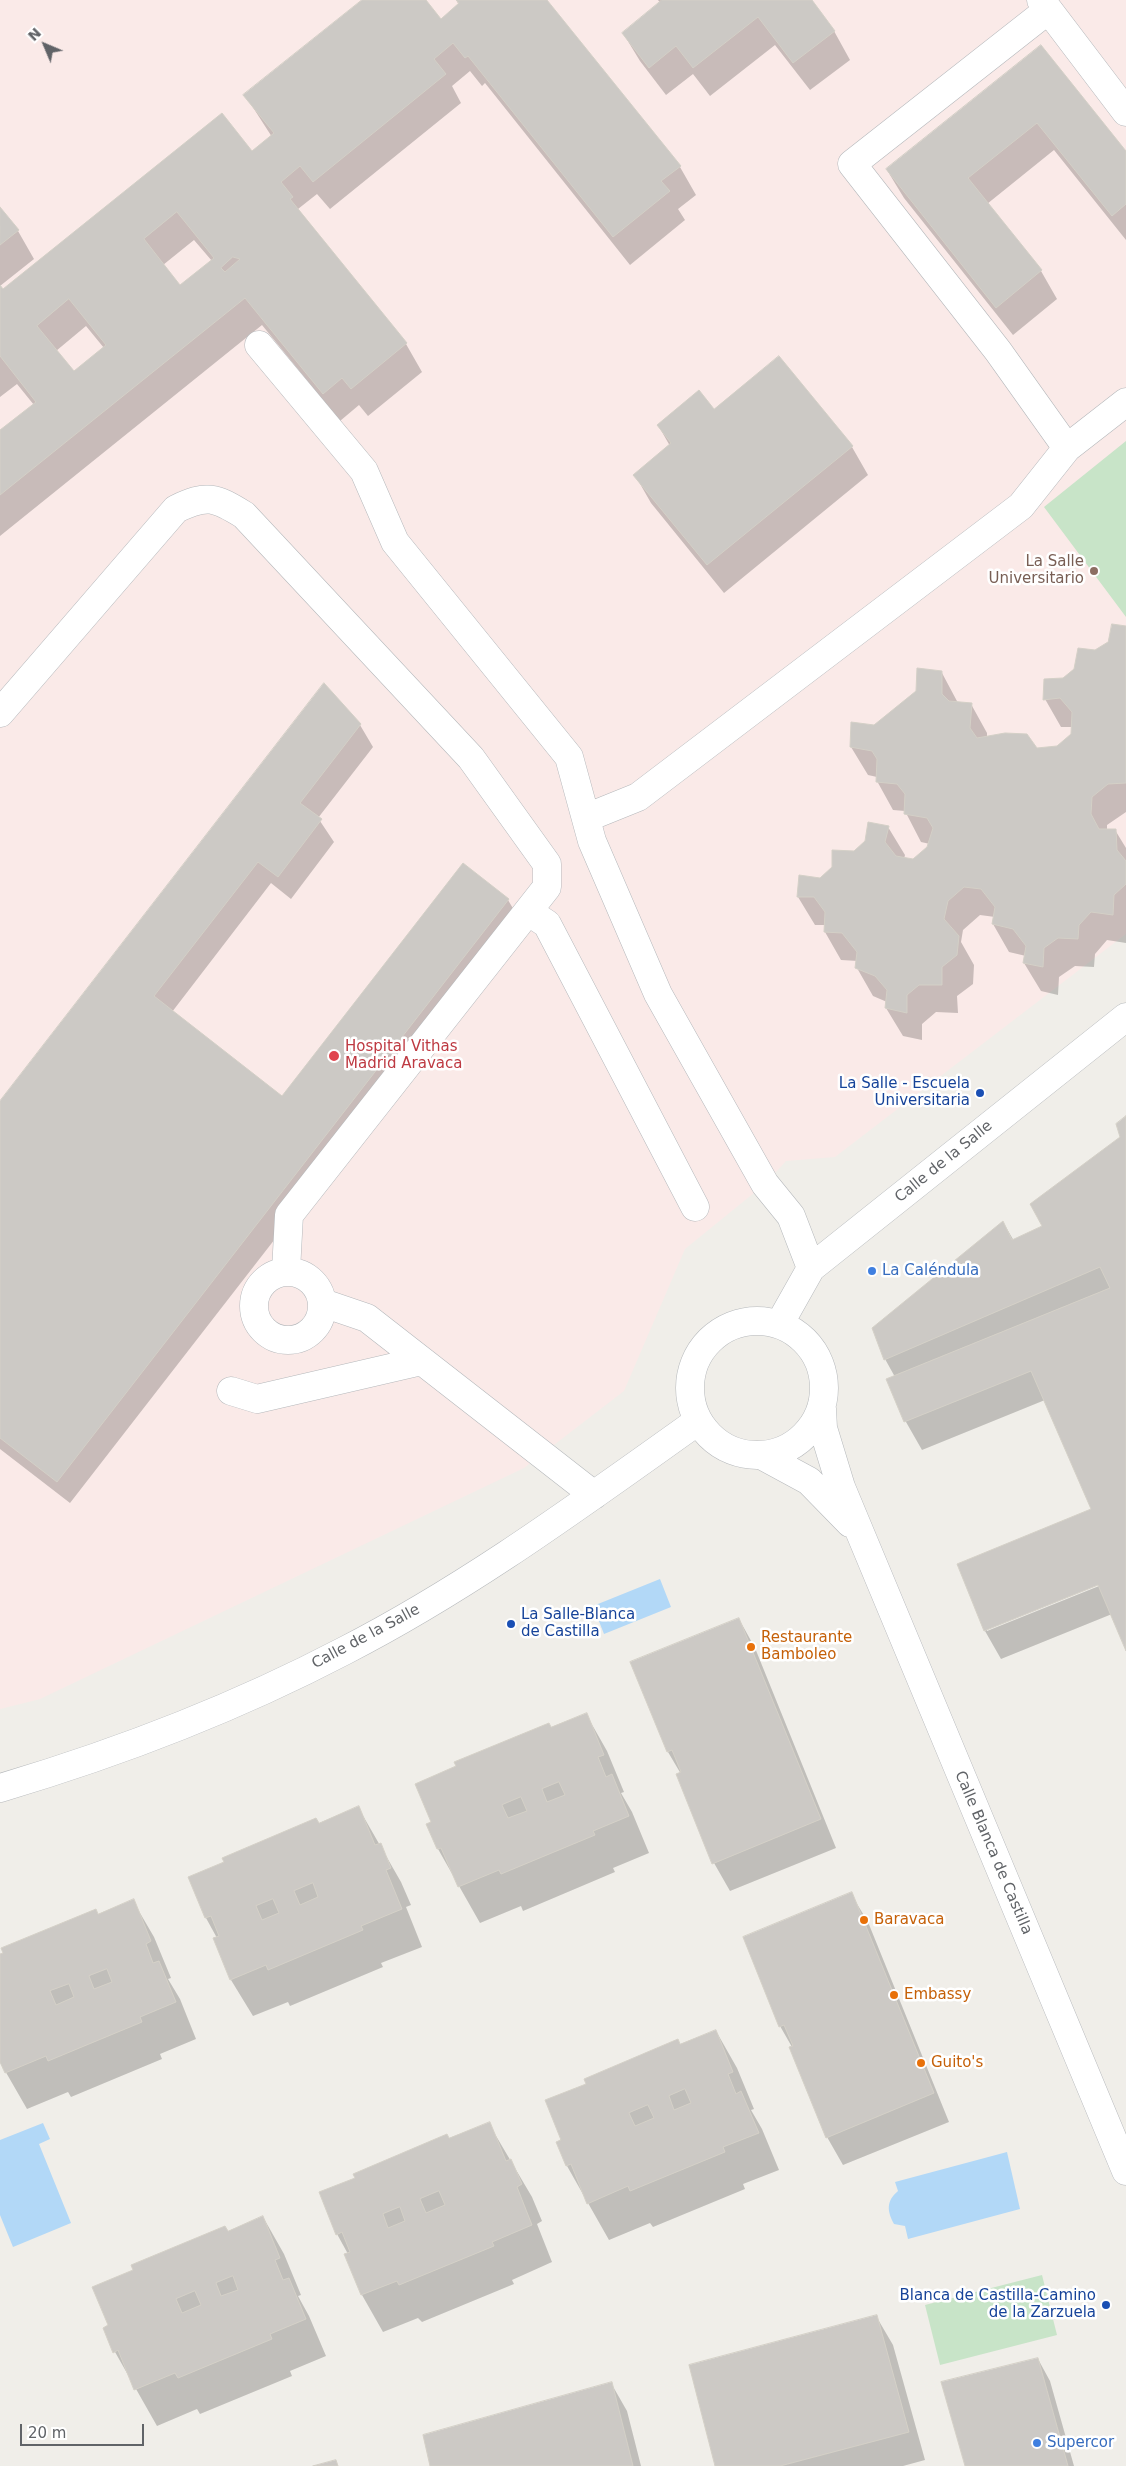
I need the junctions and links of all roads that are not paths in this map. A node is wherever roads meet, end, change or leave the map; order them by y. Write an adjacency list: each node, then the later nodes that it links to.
1 (1045, 5): 2 (street); 5 (street)
2 (1126, 112)
3 (259, 345): 7 (street)
4 (1126, 402): 5 (street)
5 (1067, 448): 7 (street)
6 (0, 713): 8 (street)
7 (586, 818): 11 (street)
8 (529, 912): 10 (street); 12 (street)
9 (1126, 1017): 11 (street, Calle de la Salle)
10 (695, 1207)
11 (811, 1268): 14 (street, Calle de la Salle)
12 (286, 1271): 13 (street); 13 (street)
13 (323, 1303): 15 (street)
14 (780, 1323): 17 (street); 18 (street)
15 (421, 1360): 16 (street); 20 (street)
16 (231, 1391)
17 (822, 1409): 19 (street); 21 (street, Calle Blanca de Castilla)
18 (698, 1421): 19 (street); 20 (street, Calle de la Salle)
19 (761, 1455): 21 (street, Calle Blanca de Castilla)
20 (594, 1495): 22 (street, Calle de la Salle)
21 (861, 1536): 23 (street, Calle Blanca de Castilla)
22 (0, 1788)
23 (1126, 2171)

